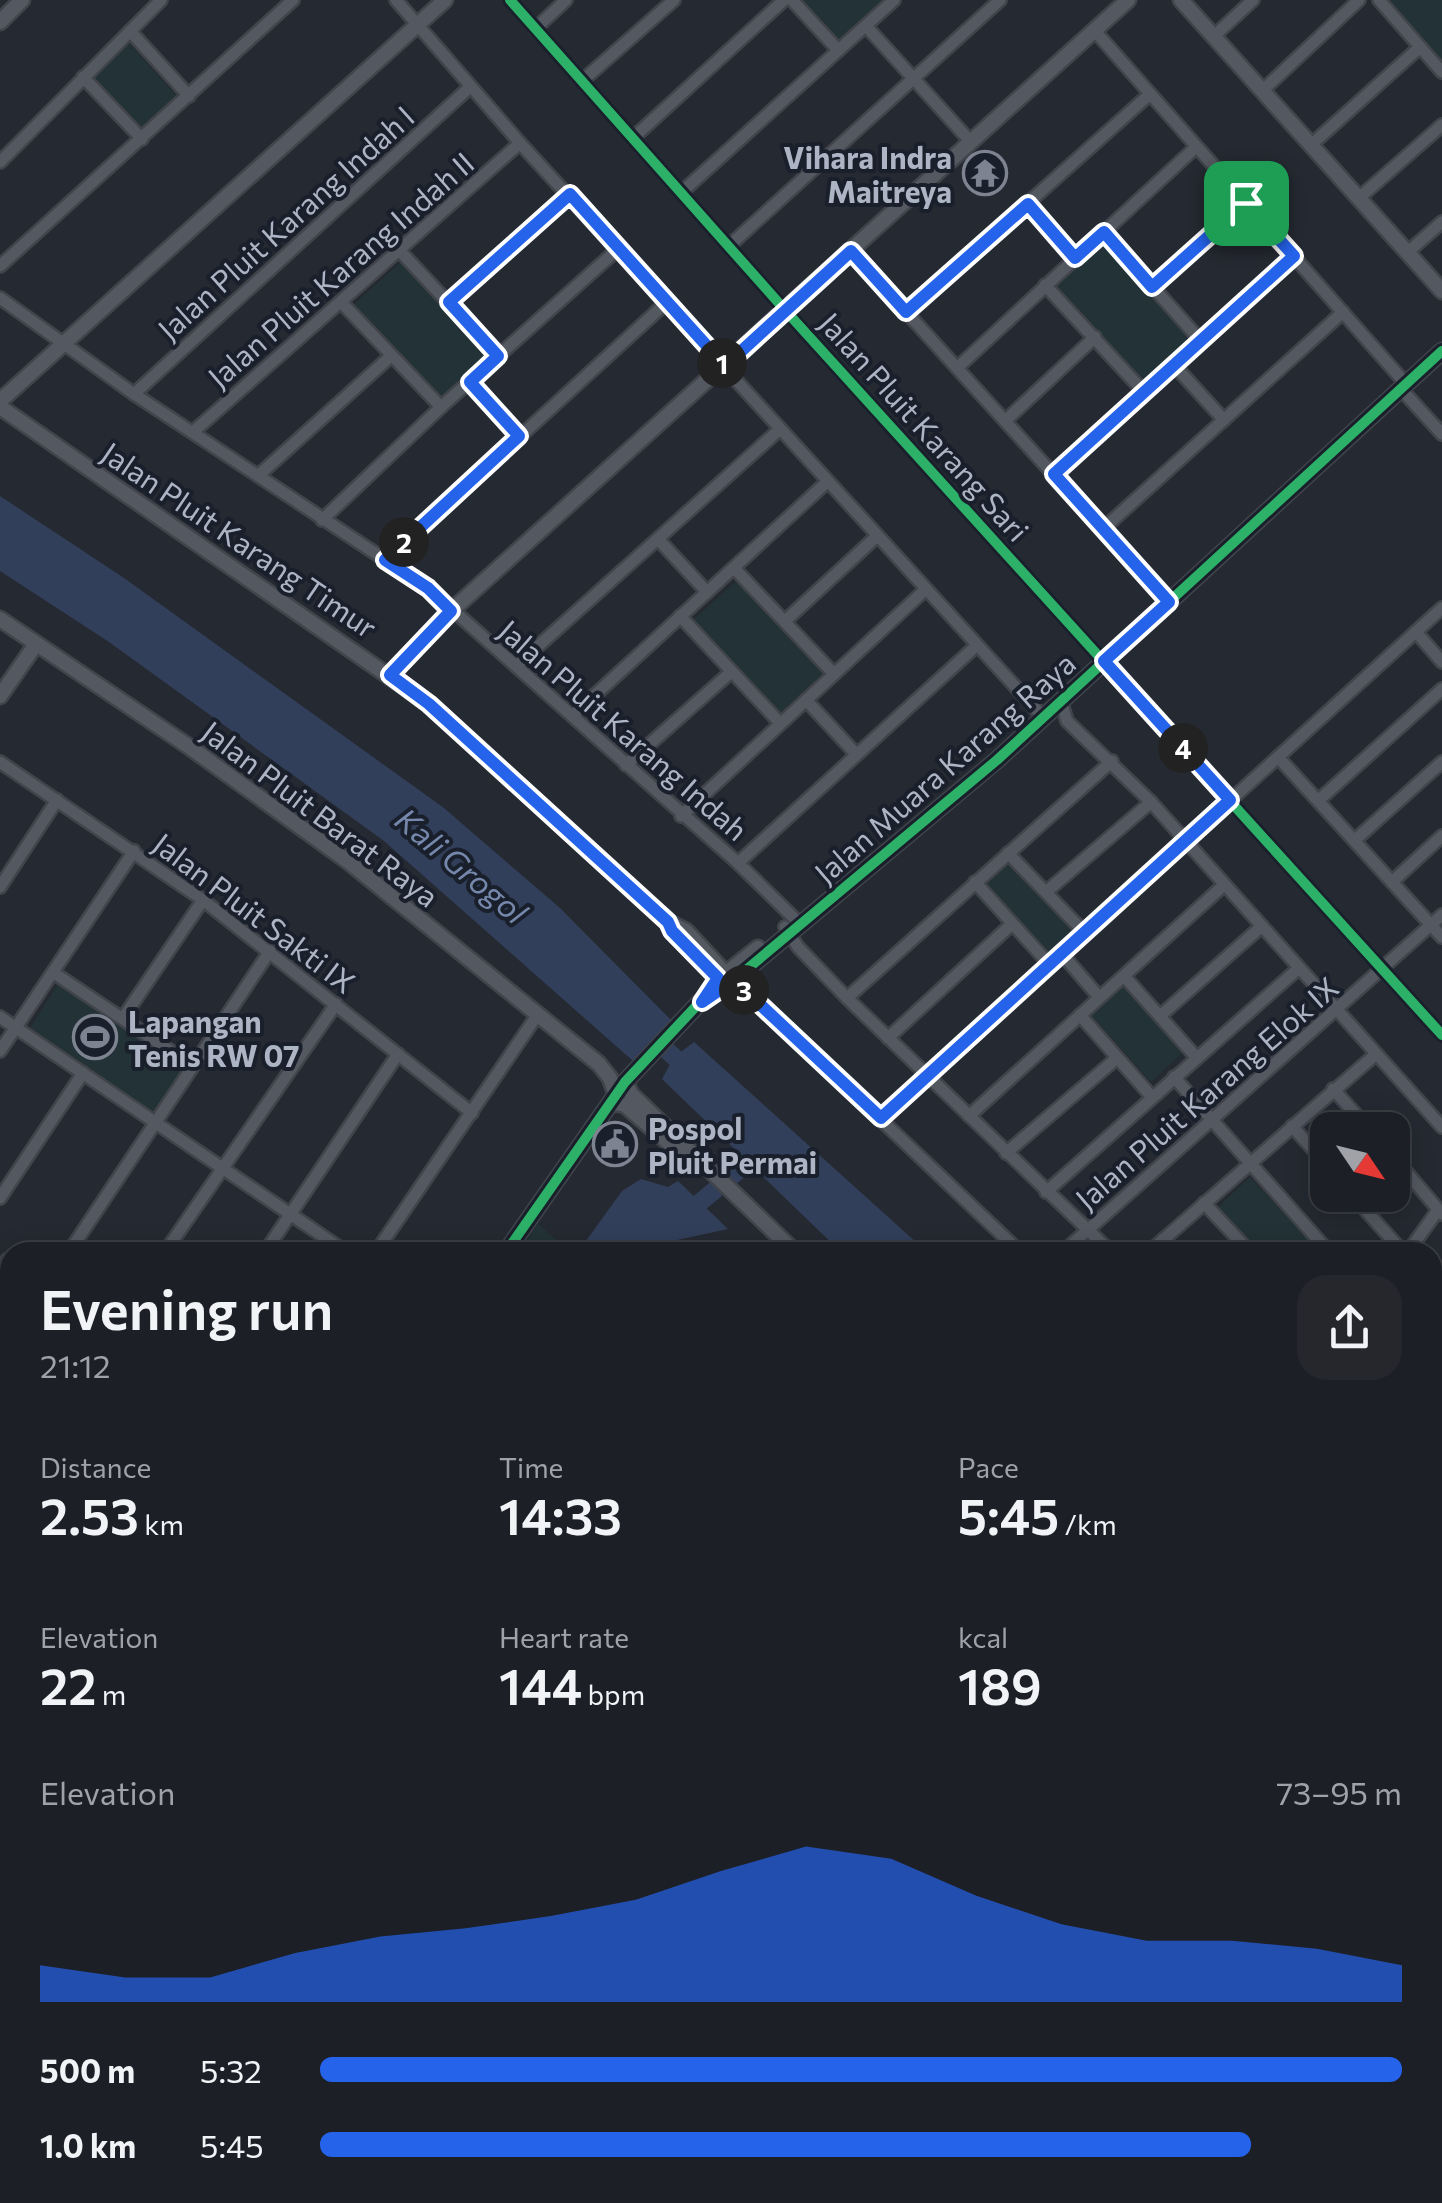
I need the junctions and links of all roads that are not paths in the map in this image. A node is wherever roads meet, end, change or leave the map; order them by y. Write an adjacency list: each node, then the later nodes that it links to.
1 (22, 0): 18 (street)
2 (161, 0): 23 (street)
3 (292, 0): 34 (street)
4 (396, 0): 19 (street)
5 (445, 0): 19 (street)
6 (510, 0): 21 (street, Jalan Pluit Karang Sari)
7 (566, 0): 21 (street)
8 (674, 0): 30 (street)
9 (784, 0): 36 (street)
10 (792, 0): 26 (street)
11 (894, 0): 20 (street)
12 (1000, 0): 29 (street)
13 (1128, 0): 22 (street)
14 (1181, 0): 24 (street)
15 (1253, 0): 24 (street)
16 (1359, 0): 32 (street)
17 (1380, 0): 25 (street)
18 (0, 22)
19 (418, 24): 31 (street); 70 (street)
20 (866, 26): 26 (street); 29 (street)
21 (535, 29): 30 (street, Jalan Pluit Karang Sari)
22 (1094, 30): 33 (street); 38 (street)
23 (130, 31): 28 (street); 34 (street)
24 (1214, 37): 32 (street)
25 (1420, 47): 27 (street); 40 (street)
26 (838, 50): 43 (street)
27 (1442, 72)
28 (83, 77): 37 (street); 42 (street)
29 (913, 78): 38 (street); 50 (street)
30 (582, 82): 36 (street, Jalan Pluit Karang Sari)
31 (470, 87): 39 (street); 80 (street, Jalan Pluit Karang Indah I)
32 (1262, 91): 40 (street)
33 (1150, 94): 41 (street); 47 (street)
34 (189, 96): 37 (street)
35 (1442, 125): 45 (street)
36 (633, 138): 43 (street, Jalan Pluit Karang Sari)
37 (142, 139): 57 (street)
38 (970, 141): 53 (street)
39 (520, 144): 44 (street); 52 (street, Jalan Pluit Karang Indah II)
40 (1311, 145): 45 (street)
41 (1196, 147): 46 (street); 49 (street)
42 (0, 162)
43 (683, 191): 50 (street, Jalan Pluit Karang Sari)
44 (570, 194): 51 (street); 63 (street)
45 (1358, 198): 54 (street)
46 (1246, 203): 55 (street); 59 (street)
47 (1028, 204): 56 (street); 66 (street)
48 (1442, 222): 54 (street)
49 (1104, 232): 56 (street); 59 (street)
50 (729, 246): 65 (street, Jalan Pluit Karang Sari)
51 (618, 248): 64 (street); 73 (street)
52 (400, 250): 62 (street, Jalan Pluit Karang Indah II); 63 (street)
53 (851, 251): 65 (street); 66 (street)
54 (1408, 252): 60 (street)
55 (1294, 256): 67 (street); 69 (street)
56 (1075, 258): 58 (street)
57 (0, 266)
58 (1046, 285): 68 (street); 76 (street)
59 (1152, 287): 69 (street)
60 (1442, 291)
61 (0, 298): 70 (street, Jalan Pluit Karang Indah)
62 (342, 302): 72 (street); 86 (street, Jalan Pluit Karang Indah II)
63 (449, 302): 73 (street)
64 (667, 302): 75 (street); 88 (street)
65 (786, 310): 75 (street); 109 (street, Jalan Pluit Karang Sari)
66 (906, 312): 76 (street)
67 (1343, 312): 78 (street); 83 (street)
68 (1095, 338): 79 (street); 84 (street)
69 (1201, 341): 74 (street)
70 (63, 342): 80 (street, Jalan Pluit Karang Indah); 81 (street)
71 (1442, 351): 78 (street, Jalan Muara Karang Raya)
72 (391, 356): 82 (street); 89 (street)
73 (498, 356): 77 (street)
74 (1174, 365): 79 (street); 83 (street)
75 (725, 366): 85 (street); 102 (street)
76 (957, 368): 84 (street)
77 (470, 382): 82 (street); 88 (street)
78 (1404, 386): 87 (street); 100 (street, Jalan Muara Karang Raya)
79 (1144, 392): 90 (street)
80 (134, 394): 86 (street, Jalan Pluit Karang Indah)
81 (0, 404): 114 (street, Jalan Pluit Karang Timur)
82 (441, 407): 92 (street)
83 (1224, 420): 93 (street)
84 (1005, 421): 90 (street)
85 (778, 430): 91 (street); 95 (street)
86 (193, 432): 89 (street, Jalan Pluit Karang Indah)
87 (1442, 434)
88 (519, 436): 96 (street)
89 (260, 474): 92 (street, Jalan Pluit Karang Indah)
90 (1054, 474): 93 (street)
91 (827, 482): 94 (street); 97 (street)
92 (322, 520): 96 (street, Jalan Pluit Karang Indah)
93 (1103, 529): 100 (street)
94 (877, 536): 98 (street); 105 (street)
95 (658, 539): 99 (street); 111 (street)
96 (385, 560): 102 (street, Jalan Pluit Karang Indah)
97 (734, 568): 99 (street); 105 (street)
98 (925, 590): 108 (street); 113 (street)
99 (707, 592): 103 (street)
100 (1169, 602): 109 (street, Jalan Muara Karang Raya)
101 (1442, 608): 106 (street)
102 (451, 611): 111 (street, Jalan Pluit Karang Indah); 114 (street)
103 (680, 616): 112 (street); 119 (street)
104 (0, 619): 107 (street, Jalan Pluit Barat Raya)
105 (785, 621): 113 (street)
106 (1416, 632): 110 (street); 123 (street)
107 (36, 644): 115 (street); 165 (street, Jalan Pluit Barat Raya)
108 (976, 646): 120 (street); 122 (street)
109 (1104, 661): 118 (street, Jalan Muara Karang Raya); 129 (street, Jalan Pluit Karang Sari)
110 (1442, 662)
111 (516, 666): 119 (street, Jalan Pluit Karang Indah)
112 (732, 672): 121 (street); 127 (street)
113 (834, 674): 117 (street)
114 (390, 675): 159 (street, Jalan Pluit Karang Timur)
115 (0, 696)
116 (1439, 697): 130 (street)
117 (806, 700): 121 (street); 122 (street)
118 (1061, 701): 120 (street, Jalan Muara Karang Raya); 124 (street)
119 (572, 716): 127 (street, Jalan Pluit Karang Indah)
120 (1043, 717): 149 (street, Jalan Muara Karang Raya)
121 (780, 723): 132 (street)
122 (856, 754): 138 (street)
123 (1278, 758): 129 (street); 130 (street)
124 (1112, 761): 131 (street); 137 (street)
125 (0, 762): 128 (street, Jalan Pluit Sakti IX)
126 (1442, 762): 134 (street)
127 (626, 764): 132 (street, Jalan Pluit Karang Indah)
128 (57, 800): 136 (street, Jalan Pluit Sakti IX); 142 (street)
129 (1230, 800): 135 (street); 156 (street, Jalan Pluit Karang Sari)
130 (1318, 800): 134 (street)
131 (1152, 802): 135 (street); 143 (street)
132 (680, 816): 138 (street, Jalan Pluit Karang Indah)
133 (1442, 836): 140 (street)
134 (1356, 840): 140 (street)
135 (1187, 842): 141 (street); 150 (street)
136 (134, 850): 144 (street, Jalan Pluit Sakti IX); 157 (street)
137 (1008, 853): 139 (street); 143 (street)
138 (738, 863): 149 (street, Jalan Pluit Karang Indah)
139 (975, 882): 146 (street); 161 (street)
140 (1392, 882): 147 (street)
141 (1224, 885): 148 (street); 158 (street)
142 (0, 887)
143 (1046, 892): 150 (street)
144 (203, 900): 152 (street, Jalan Pluit Sakti IX); 168 (street)
145 (1442, 915): 147 (street, Jalan Pluit Karang Elok IX)
146 (1012, 924): 154 (street); 171 (street)
147 (1431, 925): 151 (street); 156 (street, Jalan Pluit Karang Elok IX)
148 (1262, 926): 155 (street); 166 (street)
149 (790, 929): 159 (street, Jalan Muara Karang Raya); 161 (street, Jalan Pluit Karang Indah)
150 (1084, 932): 153 (street)
151 (1442, 937)
152 (270, 951): 162 (street, Jalan Pluit Sakti IX); 178 (street)
153 (1062, 954): 154 (street); 160 (street)
154 (1050, 965): 180 (street)
155 (1298, 968): 163 (street); 175 (street)
156 (1382, 969): 163 (street, Jalan Pluit Karang Elok IX); 170 (street, Jalan Pluit Karang Sari)
157 (54, 972): 168 (street); 169 (street)
158 (1124, 976): 160 (street); 166 (street)
159 (726, 977): 182 (street, Jalan Muara Karang Raya); 189 (street)
160 (1099, 997): 164 (street)
161 (847, 998): 171 (street, Jalan Pluit Karang Indah)
162 (336, 1004): 173 (street, Jalan Pluit Sakti IX); 198 (street)
163 (1337, 1009): 174 (street); 190 (street, Jalan Pluit Karang Elok IX)
164 (1080, 1014): 176 (street); 187 (street)
165 (536, 1016): 177 (street, Jalan Pluit Barat Raya); 186 (street)
166 (1160, 1016): 175 (street)
167 (0, 1017): 169 (street)
168 (123, 1018): 178 (street)
169 (16, 1028): 172 (street); 179 (street)
170 (1442, 1035)
171 (888, 1038): 180 (street, Jalan Pluit Karang Indah)
172 (0, 1051)
173 (398, 1054): 186 (street, Jalan Pluit Sakti IX); 205 (street)
174 (1376, 1054): 183 (street); 193 (street)
175 (1196, 1057): 181 (street)
176 (1116, 1058): 184 (street); 196 (street)
177 (599, 1064): 182 (street, Jalan Pluit Barat Raya); 182 (street, Jalan Pluit Barat Raya)
178 (194, 1066): 191 (street)
179 (83, 1074): 191 (street); 201 (street)
180 (926, 1076): 187 (street, Jalan Pluit Karang Indah); 189 (street)
181 (1174, 1077): 184 (street); 190 (street)
182 (624, 1085): 188 (street, Jalan Pluit Barat Raya); 188 (street, Jalan Pluit Barat Raya); 213 (street, Jalan Muara Karang Raya)
183 (1334, 1089): 185 (street); 192 (street)
184 (1152, 1097): 200 (street)
185 (1354, 1112)
186 (472, 1113): 212 (street)
187 (969, 1116): 196 (street, Jalan Pluit Karang Indah)
188 (650, 1118): 195 (street, Jalan Pluit Barat Raya)
189 (881, 1118): 216 (street)
190 (1212, 1120): 197 (street); 206 (street, Jalan Pluit Karang Elok IX)
191 (156, 1123): 198 (street); 208 (street)
192 (1292, 1126): 194 (street); 197 (street)
193 (1442, 1127)
194 (1310, 1146)
195 (681, 1147): 214 (street, Jalan Pluit Barat Raya); 215 (street, Jalan Pluit Barat Raya)
196 (1006, 1153): 200 (street, Jalan Pluit Karang Indah)
197 (1250, 1162): 202 (street); 222 (street)
198 (223, 1168): 205 (street); 209 (street)
199 (1410, 1176): 204 (street)
200 (1046, 1192): 206 (street, Jalan Pluit Karang Indah)
201 (0, 1198)
202 (1204, 1203): 207 (street); 221 (street)
203 (1368, 1212): 223 (street)
204 (1440, 1212): 224 (street)
205 (291, 1215): 210 (street); 211 (street)
206 (1087, 1230): 217 (street, Jalan Pluit Karang Elok IX); 218 (street, Jalan Pluit Karang Indah)
207 (1164, 1239): 219 (street); 220 (street)
208 (76, 1242)
209 (173, 1242)
210 (272, 1242)
211 (331, 1242)
212 (383, 1242)
213 (513, 1242)
214 (774, 1242)
215 (783, 1242)
216 (1010, 1242)
217 (1074, 1242)
218 (1100, 1242)
219 (1161, 1242)
220 (1167, 1242)
221 (1241, 1242)
222 (1320, 1242)
223 (1397, 1242)
224 (1414, 1242)

